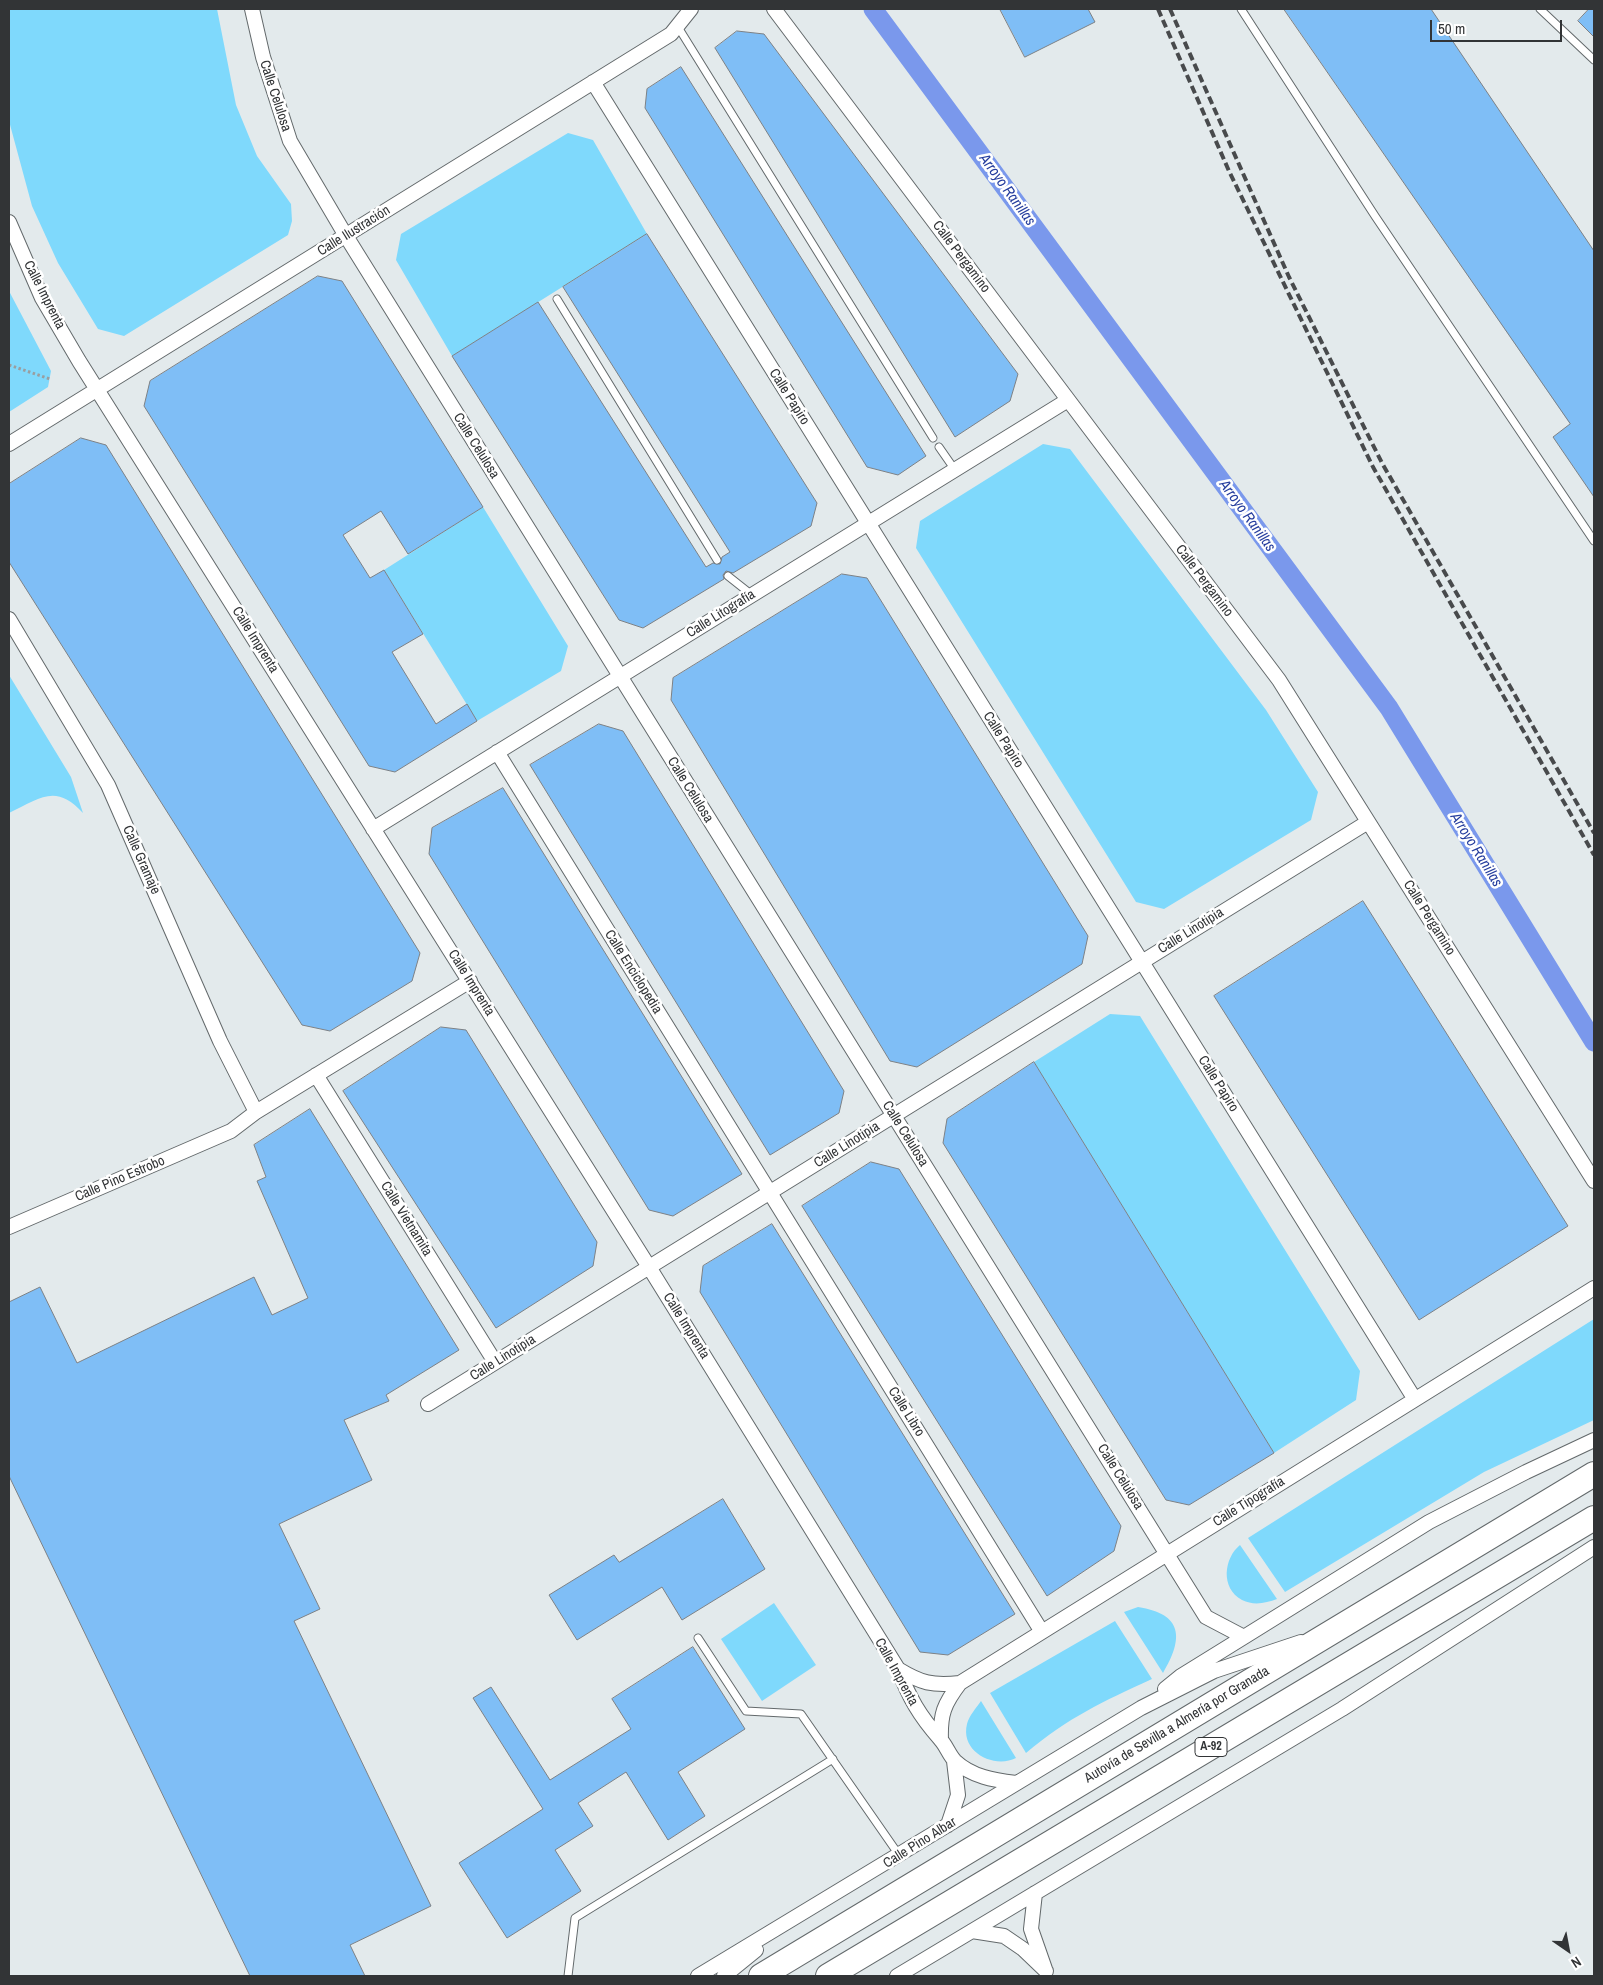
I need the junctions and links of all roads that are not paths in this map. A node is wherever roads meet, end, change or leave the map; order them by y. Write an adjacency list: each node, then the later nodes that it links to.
1 (252, 9): 10 (street, Calle Celulosa)
2 (691, 9): 6 (street, Calle Ilustración)
3 (774, 9): 13 (street, Calle Pergamino)
4 (1241, 9): 19 (lane)
5 (1540, 9): 7 (lane)
6 (678, 27): 8 (street, Calle Ilustración); 14 (lane)
7 (1594, 60)
8 (593, 82): 10 (street, Calle Ilustración); 18 (street, Calle Papiro)
9 (9, 222): 12 (street, Calle Imprenta)
10 (346, 236): 12 (street, Calle Ilustración); 24 (street, Calle Celulosa)
11 (557, 300): 20 (lane)
12 (97, 390): 15 (street, Calle Ilustración); 27 (street, Calle Imprenta)
13 (1068, 400): 17 (street, Calle Litografía); 26 (street, Calle Pergamino)
14 (933, 438)
15 (9, 444)
16 (940, 447): 17 (lane)
17 (955, 470): 18 (street, Calle Litografía)
18 (868, 523): 22 (street, Calle Litografía); 28 (street, Calle Papiro)
19 (1594, 541)
20 (717, 560)
21 (728, 576): 22 (lane)
22 (752, 595): 24 (street, Calle Litografía)
23 (9, 619): 31 (street, Calle Gramaje)
24 (620, 676): 25 (street, Calle Litografía); 32 (street, Calle Celulosa)
25 (497, 752): 27 (street, Calle Litografía); 34 (street, Calle Enciclopedia)
26 (1368, 822): 28 (street, Calle Linotipia); 33 (street, Calle Pergamino)
27 (374, 828): 29 (street, Calle Imprenta)
28 (1142, 962): 32 (street, Calle Linotipia); 39 (street, Calle Papiro)
29 (470, 981): 30 (street, Calle Pino Estrobo); 36 (street, Calle Imprenta)
30 (316, 1075): 31 (street, Calle Pino Estrobo); 38 (street, Calle Vietnamita)
31 (256, 1112): 35 (street, Calle Pino Estrobo)
32 (893, 1116): 34 (street, Calle Linotipia); 45 (street, Calle Celulosa)
33 (1594, 1181)
34 (770, 1192): 36 (street, Calle Linotipia); 47 (street, Calle Libro)
35 (9, 1227)
36 (649, 1267): 38 (street, Calle Linotipia); 50 (street, Calle Imprenta)
37 (1594, 1288): 39 (street, Calle Tipografía)
38 (495, 1362): 40 (street, Calle Linotipia)
39 (1414, 1398): 45 (street, Calle Tipografía)
40 (428, 1404)
41 (1594, 1440): 48 (street)
42 (1594, 1474): 46 (highway, Autovía de Sevilla a Almería por Granada / A-92)
43 (1594, 1518): 67 (highway, A-92)
44 (1594, 1547): 59 (street)
45 (1168, 1554): 47 (street, Calle Tipografía); 48 (street, Calle Celulosa)
46 (1337, 1629): 52 (street); 66 (highway, Autovía de Sevilla a Almería por Granada / A-92)
47 (1042, 1632): 51 (street, Calle Tipografía)
48 (1244, 1637): 52 (street)
49 (698, 1638): 54 (lane)
50 (898, 1670): 51 (street, Calle Tipografía); 53 (street, Calle Imprenta)
51 (960, 1684): 53 (street)
52 (1141, 1708): 56 (street, Calle Pino Albar)
53 (941, 1740): 55 (street, Calle Imprenta)
54 (833, 1759): 58 (lane); 63 (lane)
55 (954, 1761): 56 (street, Calle Imprenta); 57 (street, Calle Imprenta)
56 (1016, 1783): 57 (street, Calle Pino Albar)
57 (948, 1825): 58 (street, Calle Pino Albar)
58 (899, 1855): 60 (street, Calle Pino Albar)
59 (1035, 1893): 61 (street); 62 (street)
60 (794, 1919): 64 (street, Calle Pino Albar); 65 (street)
61 (972, 1931): 62 (street); 68 (street)
62 (1047, 1974)
63 (568, 1976)
64 (698, 1976)
65 (724, 1976)
66 (761, 1976)
67 (828, 1976)
68 (897, 1976)

